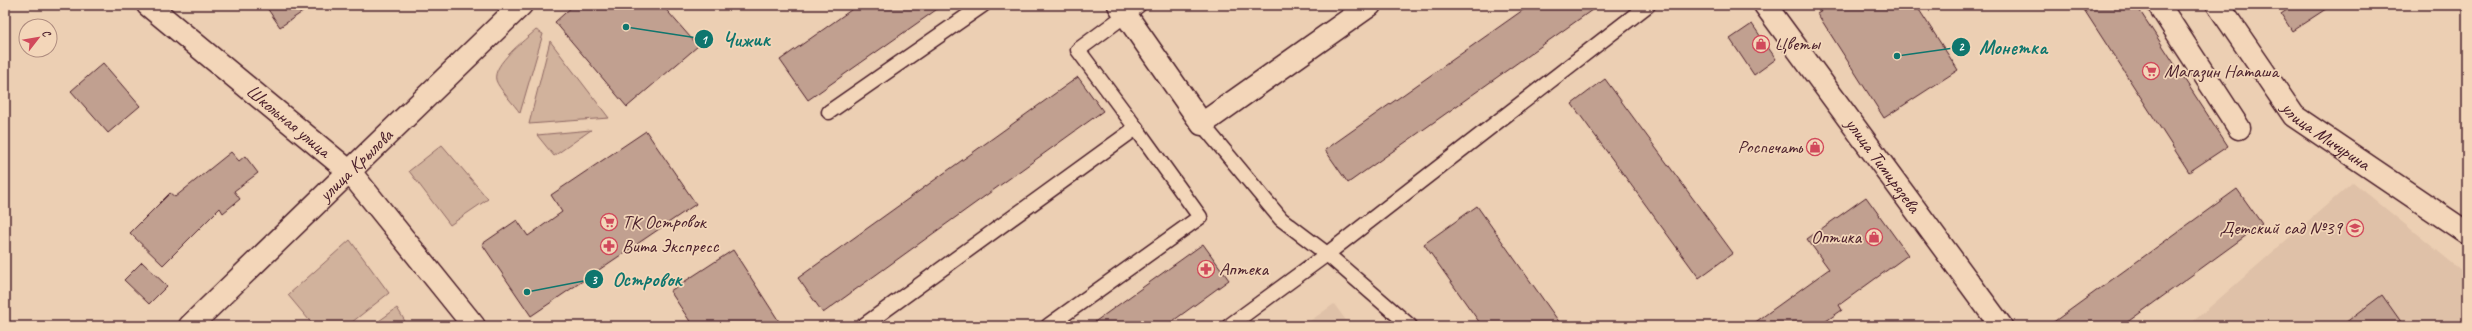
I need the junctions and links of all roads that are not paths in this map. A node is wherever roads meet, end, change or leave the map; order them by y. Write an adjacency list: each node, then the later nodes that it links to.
1 (148, 5): 14 (street, Школьная улица)
2 (521, 5): 14 (street, улица Крылова)
3 (983, 5): 10 (lane)
4 (1370, 5): 11 (street)
5 (1648, 5): 16 (lane)
6 (1765, 5): 23 (street, улица Тимирязева)
7 (2159, 5): 13 (street)
8 (2218, 5): 15 (street, улица Мичурина)
9 (1128, 8): 11 (street); 12 (lane)
10 (829, 112)
11 (1202, 124): 16 (lane)
12 (1136, 128): 19 (lane); 20 (lane)
13 (2238, 128)
14 (350, 172): 17 (street, улица Крылова); 18 (street, Школьная улица)
15 (2467, 233)
16 (1326, 254): 21 (lane); 22 (lane)
17 (190, 326)
18 (474, 326)
19 (863, 326)
20 (1048, 326)
21 (1229, 326)
22 (1410, 326)
23 (2001, 326)

